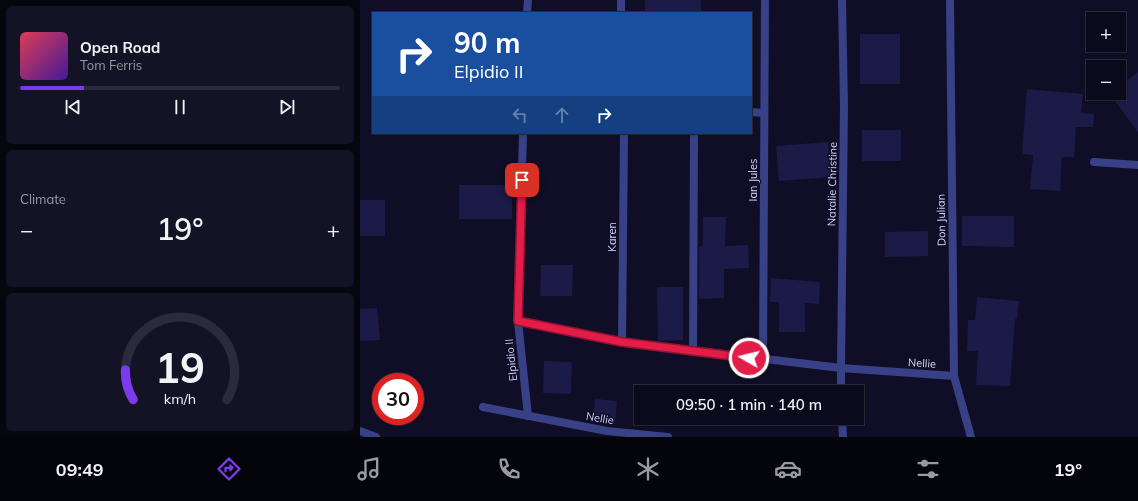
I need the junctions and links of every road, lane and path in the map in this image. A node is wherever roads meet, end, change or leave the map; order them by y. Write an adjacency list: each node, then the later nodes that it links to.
1 (528, 0): 6 (street)
2 (621, 0): 7 (street)
3 (765, 0): 9 (street, Ian Jules)
4 (842, 0): 19 (street, Natalie Christine)
5 (950, 0): 20 (street, Don Julian)
6 (527, 12)
7 (622, 12)
8 (752, 112): 9 (street)
9 (764, 113): 18 (street, Ian Jules)
10 (524, 134): 15 (street, Elpidio II)
11 (624, 134): 16 (street, Karen)
12 (694, 134): 17 (street)
13 (1094, 162): 14 (street)
14 (1138, 165)
15 (518, 321): 16 (street, Nellie); 23 (street, Elpidio II)
16 (622, 342): 17 (street, Nellie)
17 (693, 350): 18 (street, Nellie)
18 (763, 360): 19 (street, Nellie)
19 (841, 368): 20 (street, Nellie); 21 (street)
20 (954, 376): 29 (street, Don Julian)
21 (841, 385)
22 (483, 407): 23 (street, Nellie)
23 (528, 416): 27 (street, Nellie)
24 (842, 425): 28 (street)
25 (360, 431): 26 (street)
26 (376, 437)
27 (668, 437)
28 (843, 437)
29 (971, 437)

